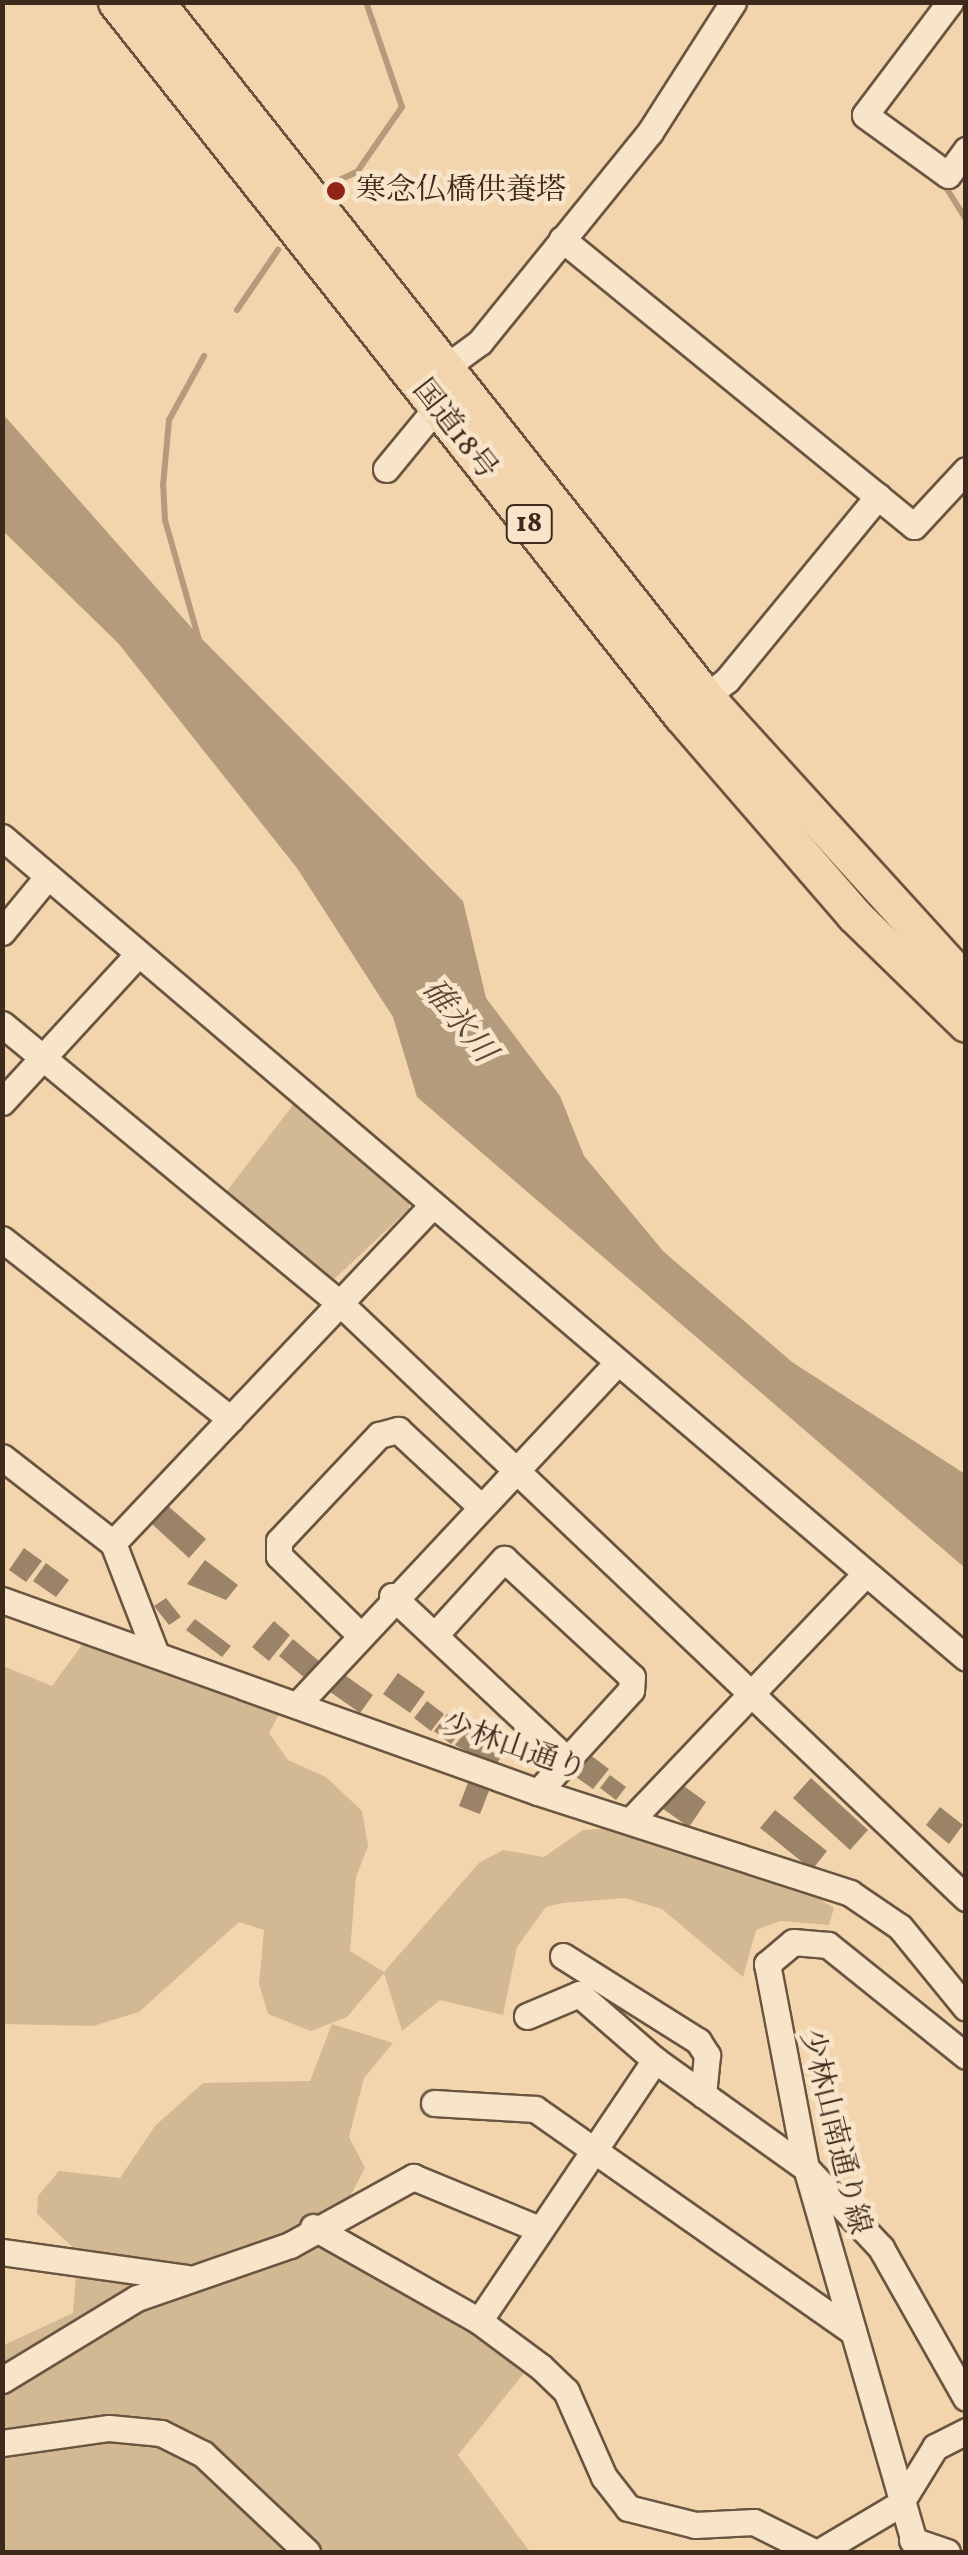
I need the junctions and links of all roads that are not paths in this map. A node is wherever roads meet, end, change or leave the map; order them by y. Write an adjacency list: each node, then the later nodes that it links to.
1 (116, 2): 7 (highway, 国道18号 / 18)
2 (156, 2): 7 (highway, 国道18号 / 18)
3 (733, 2): 6 (street)
4 (950, 2): 5 (street)
5 (966, 150)
6 (562, 239): 7 (street); 10 (street)
7 (434, 387): 8 (street); 11 (highway, 国道18号 / 18)
8 (386, 469)
9 (966, 470): 10 (street)
10 (878, 496): 11 (street)
11 (693, 706): 14 (highway, 国道18号 / 18); 18 (highway, 国道18号 / 18)
12 (2, 837): 13 (street)
13 (48, 876): 15 (street); 16 (street)
14 (875, 892): 17 (highway, 国道18号 / 18); 18 (street)
15 (2, 932)
16 (138, 954): 20 (street); 22 (street)
17 (966, 983)
18 (966, 1023)
19 (2, 1024): 20 (street)
20 (43, 1058): 21 (street); 24 (street)
21 (2, 1102)
22 (431, 1207): 24 (street); 25 (street)
23 (2, 1238): 26 (street)
24 (342, 1304): 26 (street); 28 (street)
25 (617, 1363): 28 (street); 31 (street)
26 (231, 1419): 30 (street)
27 (2, 1457): 30 (street)
28 (515, 1468): 29 (street); 38 (street)
29 (480, 1506): 32 (street); 34 (street)
30 (112, 1543): 36 (street)
31 (865, 1574): 37 (street); 38 (street)
32 (392, 1596): 34 (street); 35 (street)
33 (2, 1600): 36 (street, 少林山通り)
34 (358, 1632): 39 (street)
35 (434, 1635): 40 (street); 40 (street)
36 (154, 1649): 39 (street, 少林山通り)
37 (966, 1658)
38 (750, 1690): 42 (street); 43 (street)
39 (298, 1705): 41 (street, 少林山通り)
40 (566, 1760): 41 (street)
41 (538, 1792): 42 (street, 少林山通り)
42 (630, 1821): 45 (street, 少林山通り)
43 (966, 1898)
44 (563, 1956): 49 (street)
45 (966, 2008)
46 (527, 2016): 48 (street)
47 (966, 2056): 52 (street, 少林山南通り線)
48 (655, 2060): 49 (street); 51 (street)
49 (703, 2095): 52 (street)
50 (434, 2103): 51 (street)
51 (592, 2150): 54 (street); 58 (street)
52 (806, 2168): 58 (street, 少林山南通り線); 60 (street)
53 (313, 2227): 54 (street); 56 (street); 57 (street)
54 (539, 2229): 57 (street)
55 (2, 2252): 56 (street)
56 (193, 2279): 59 (street)
57 (479, 2322): 66 (street)
58 (852, 2330): 63 (street, 少林山南通り線)
59 (2, 2380)
60 (966, 2398)
61 (966, 2431): 63 (street)
62 (2, 2444): 65 (street)
63 (900, 2504): 64 (street, 少林山南通り線); 66 (street)
64 (915, 2546): 67 (street)
65 (308, 2552)
66 (816, 2552)
67 (947, 2552)

